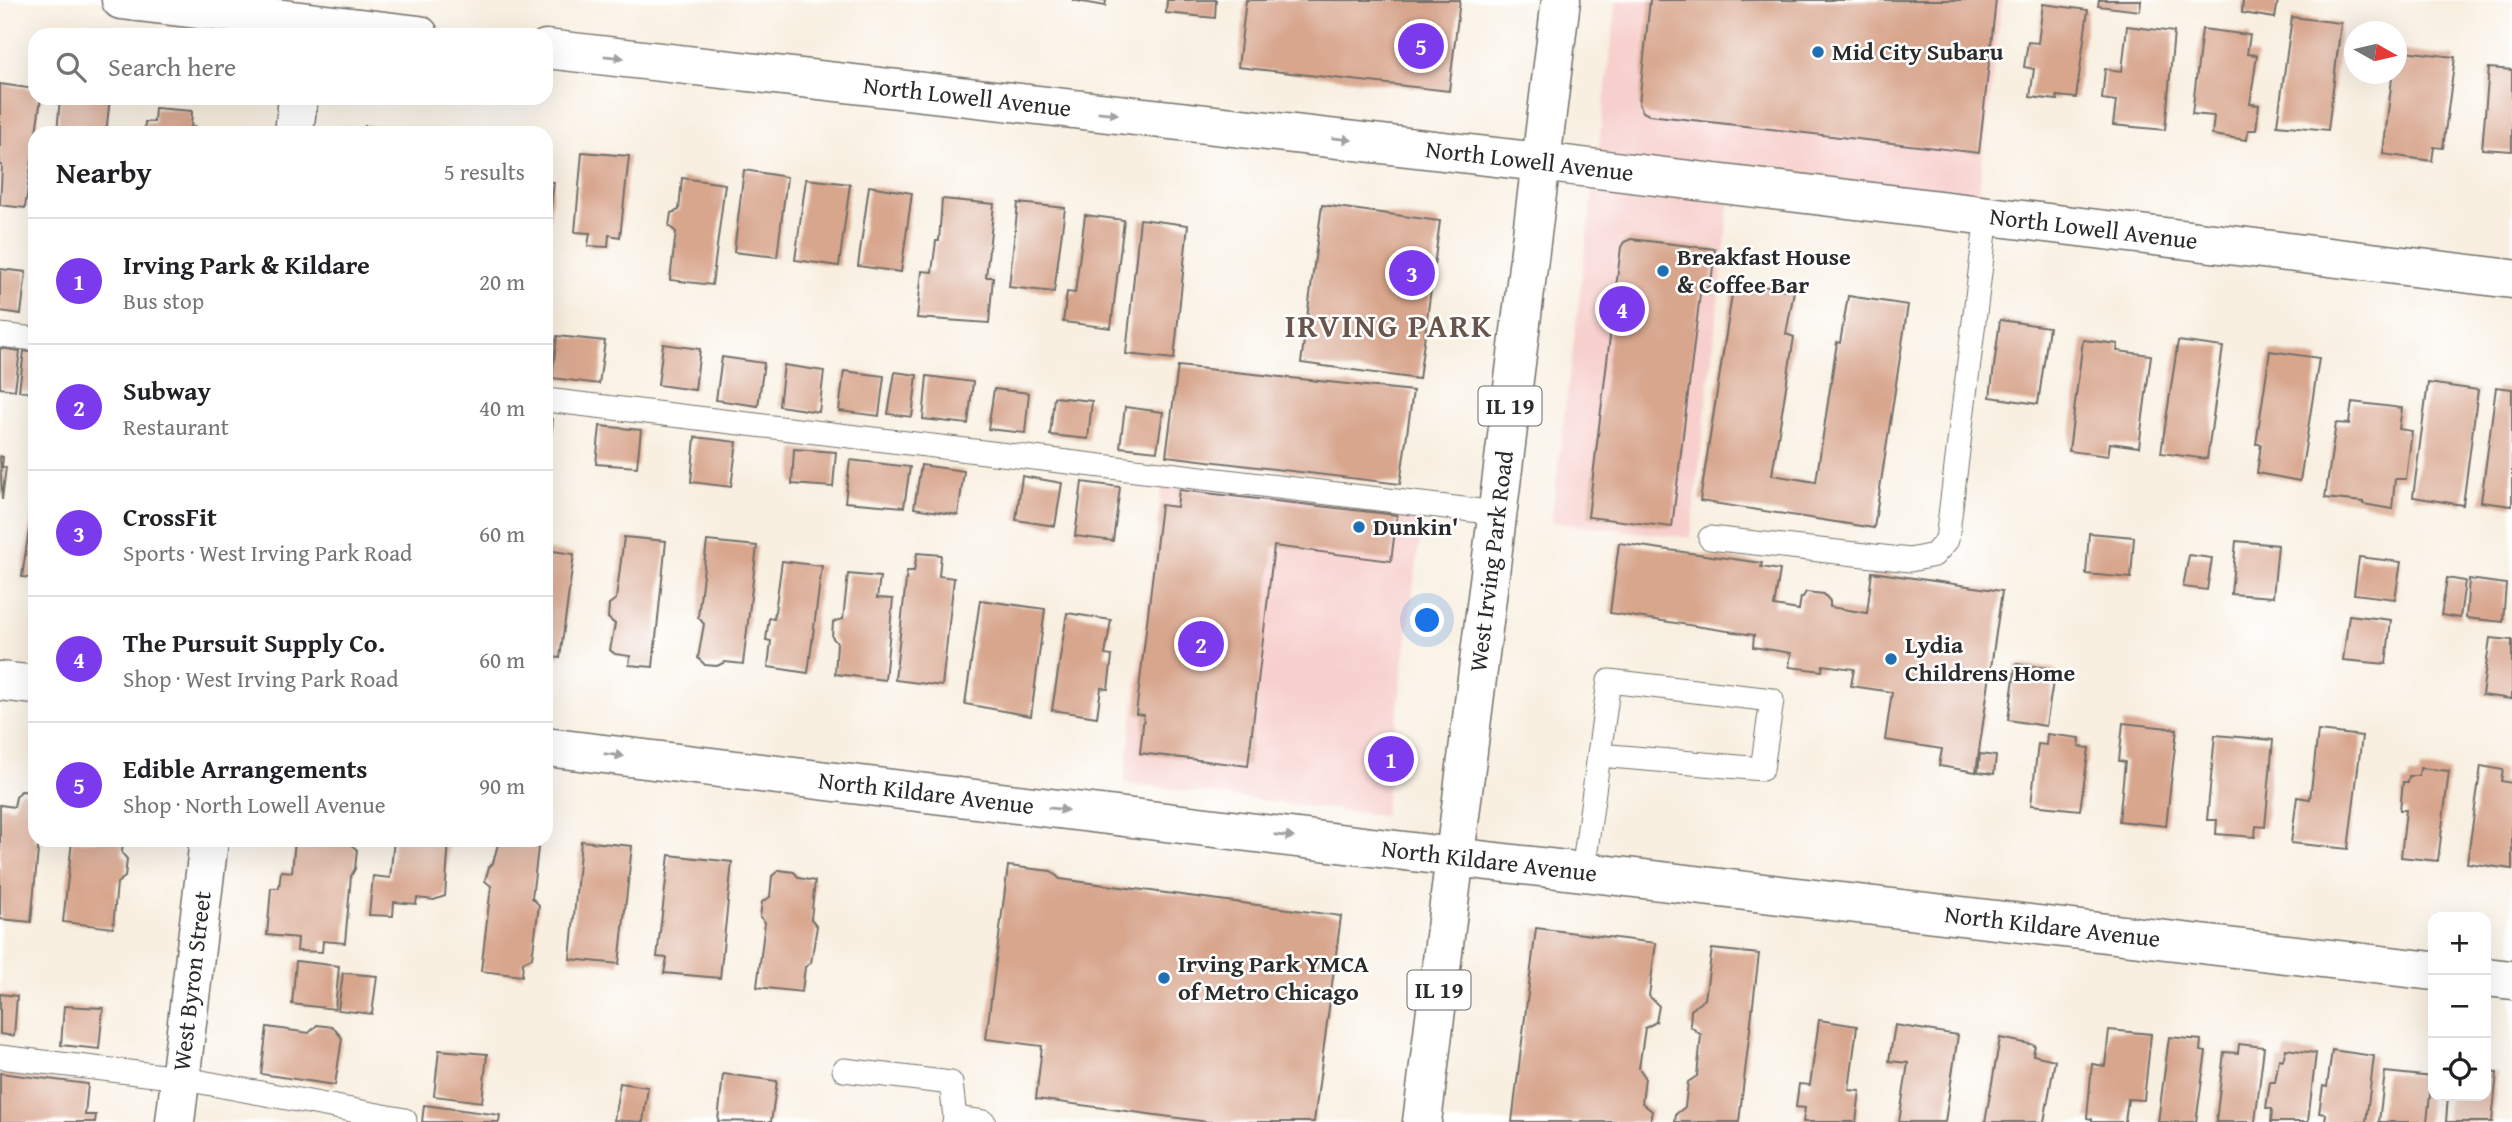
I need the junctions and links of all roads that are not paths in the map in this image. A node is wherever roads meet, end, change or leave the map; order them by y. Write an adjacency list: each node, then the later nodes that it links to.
1 (121, 0): 3 (street)
2 (1561, 0): 8 (street, West Irving Park Road / IL 19)
3 (307, 19): 4 (street)
4 (370, 28)
5 (553, 50): 8 (street, North Lowell Avenue, one-way to 8)
6 (297, 105): 7 (street)
7 (295, 126)
8 (1540, 162): 9 (street, North Lowell Avenue); 14 (street, West Irving Park Road / IL 19)
9 (1987, 216): 10 (street, North Lowell Avenue); 15 (lane)
10 (2512, 279)
11 (0, 335): 12 (lane)
12 (28, 338)
13 (553, 401): 14 (lane)
14 (1497, 513): 21 (street, West Irving Park Road / IL 19)
15 (1710, 538)
16 (0, 681): 17 (street)
17 (28, 684)
18 (553, 748): 21 (street, North Kildare Avenue, one-way to 21)
19 (1599, 755): 19 (lane); 22 (lane)
20 (208, 847): 28 (street, West Byron Street)
21 (1454, 857): 22 (street, North Kildare Avenue); 33 (street, West Irving Park Road / IL 19)
22 (1583, 872): 23 (street, North Kildare Avenue)
23 (2428, 970)
24 (2491, 978): 25 (street)
25 (2512, 980)
26 (0, 1057): 28 (lane)
27 (844, 1070): 29 (lane)
28 (180, 1078): 30 (street, West Byron Street); 31 (lane)
29 (955, 1120): 32 (lane)
30 (175, 1122)
31 (405, 1122)
32 (984, 1122)
33 (1422, 1122)

